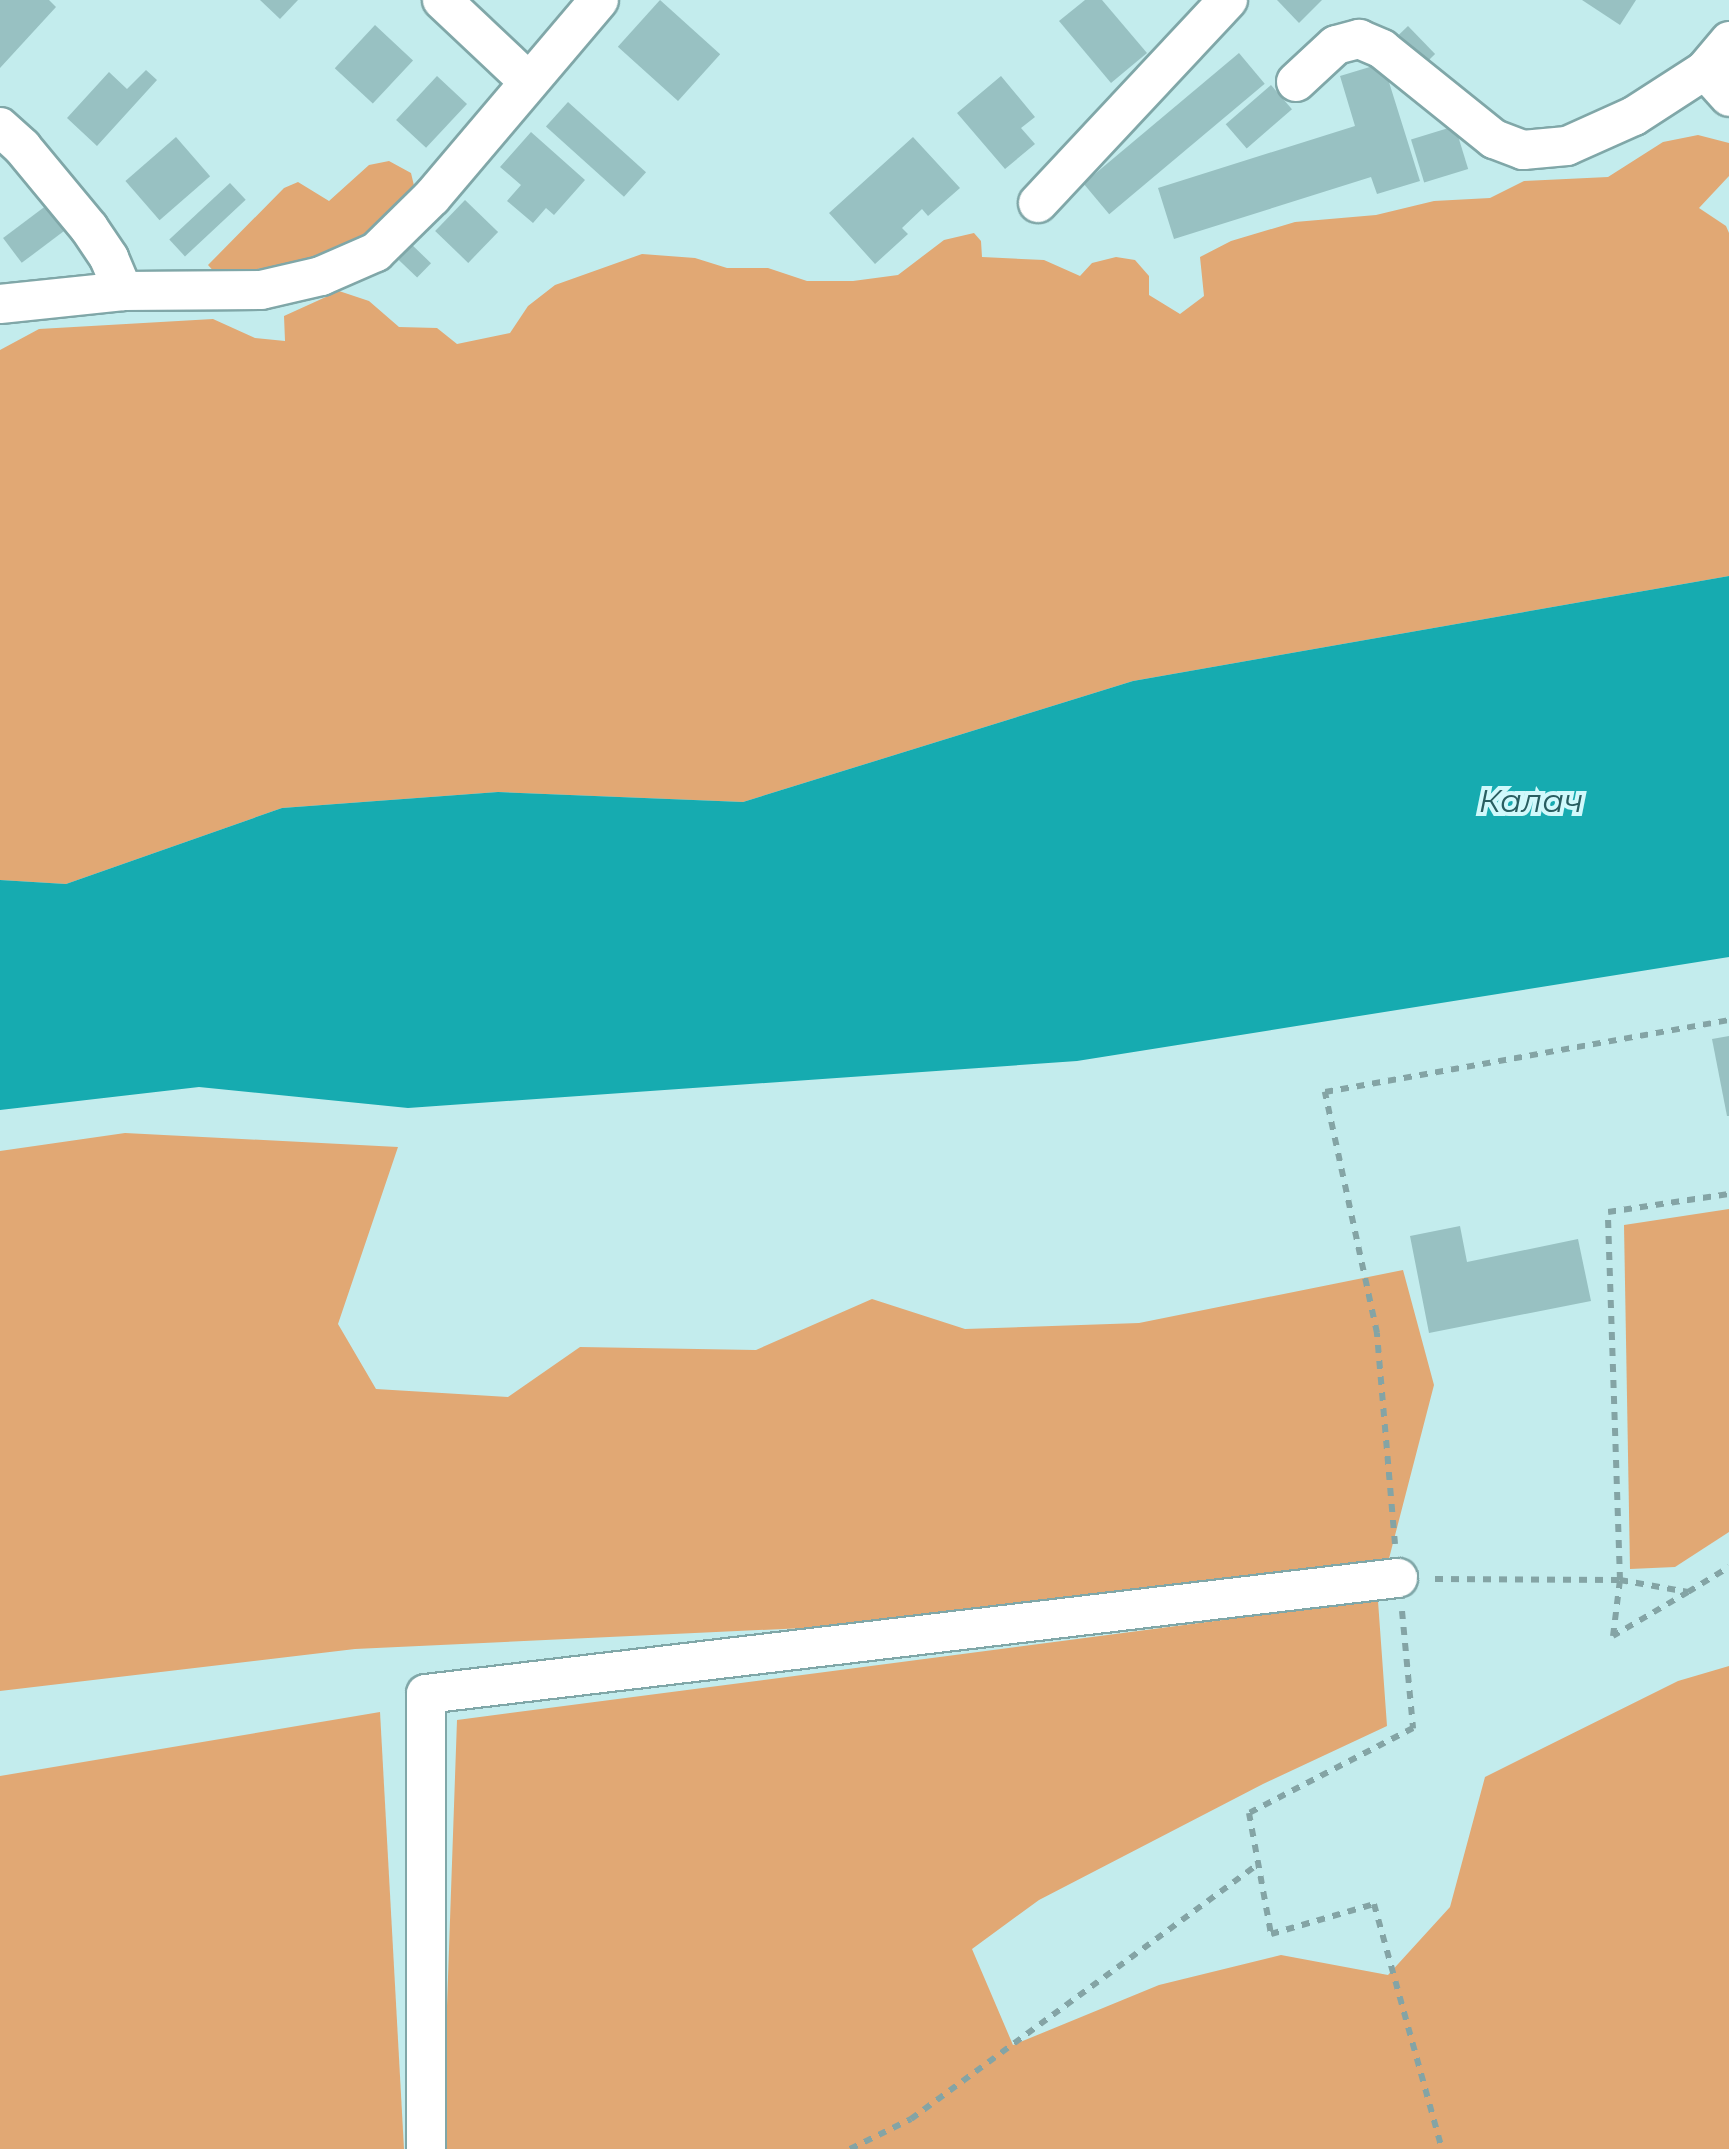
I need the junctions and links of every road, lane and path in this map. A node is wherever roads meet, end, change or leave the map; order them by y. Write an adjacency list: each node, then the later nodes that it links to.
1 (442, 0): 5 (street)
2 (599, 0): 5 (street)
3 (1228, 0): 9 (street)
4 (1729, 41): 7 (street)
5 (528, 80): 10 (street)
6 (1296, 82): 7 (street)
7 (1717, 84)
8 (0, 128): 10 (street)
9 (1038, 204)
10 (122, 291): 11 (street)
11 (0, 304)
12 (1729, 1020): 15 (path)
13 (1729, 1194): 16 (path)
14 (1729, 1567): 17 (path)
15 (1398, 1578): 16 (path); 18 (path); 19 (street)
16 (1620, 1580): 17 (path); 17 (path)
17 (1688, 1592)
18 (1258, 1864): 20 (path); 21 (path)
19 (426, 2149)
20 (850, 2149)
21 (1442, 2149)

